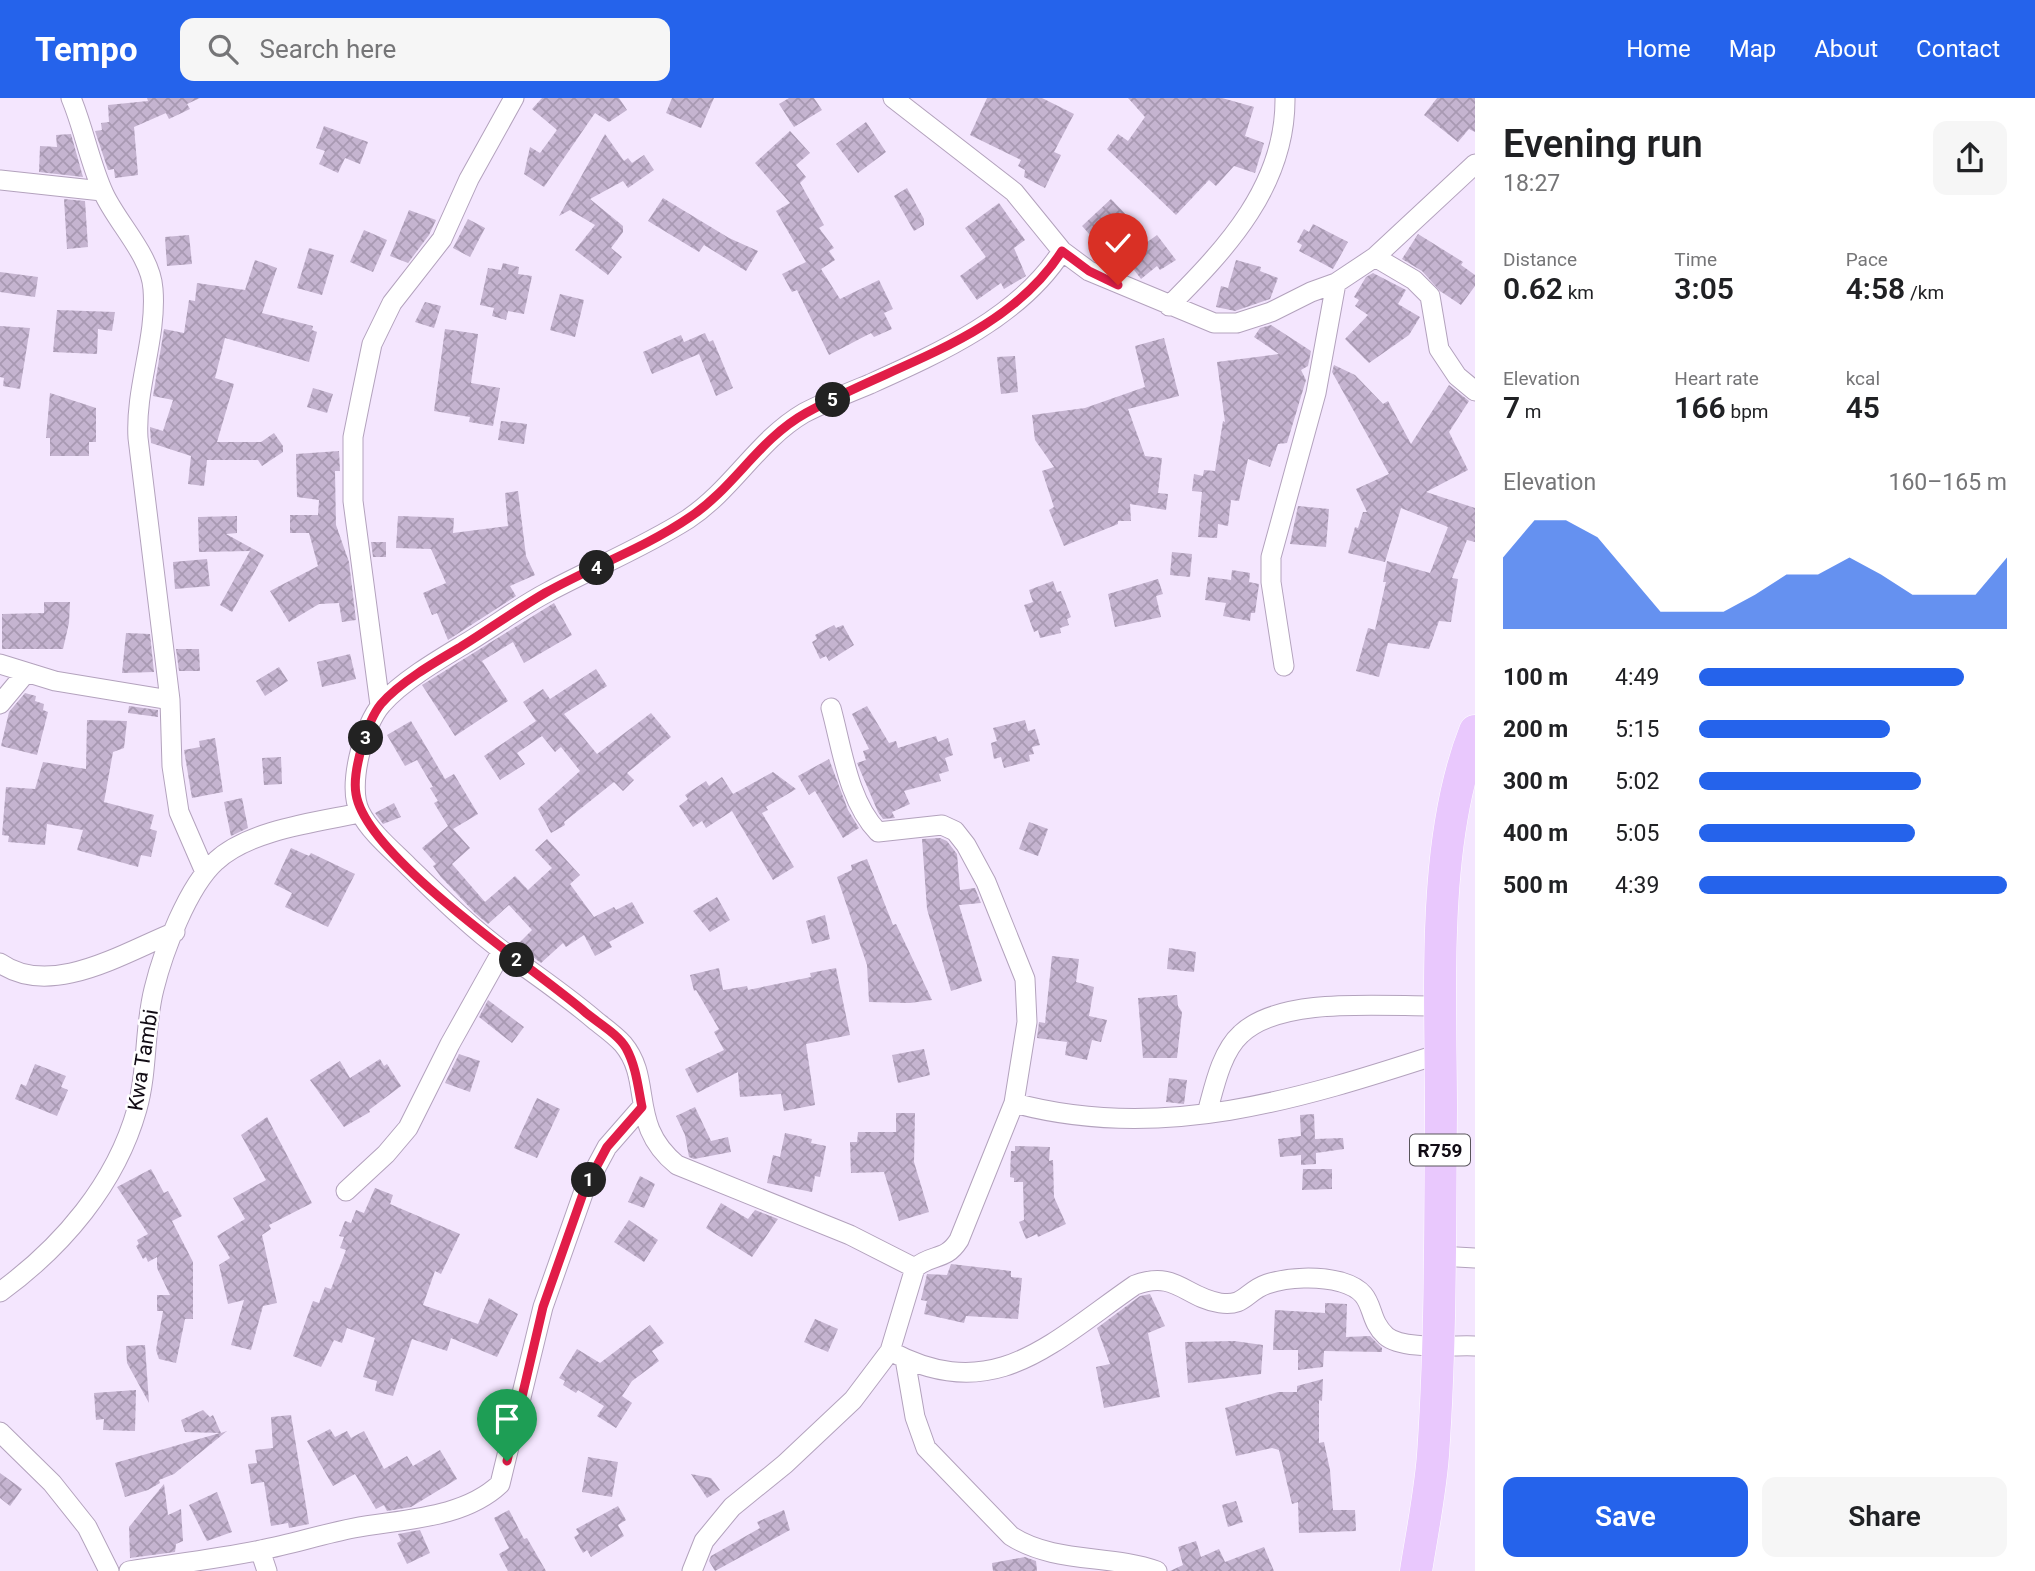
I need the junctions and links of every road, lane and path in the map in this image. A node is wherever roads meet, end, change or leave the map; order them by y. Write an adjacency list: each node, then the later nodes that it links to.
1 (71, 98): 7 (street)
2 (514, 98): 18 (street)
3 (893, 98): 8 (street)
4 (1285, 98): 11 (street)
5 (1475, 164): 9 (street)
6 (0, 180): 7 (street)
7 (102, 191): 16 (street)
8 (1062, 251): 11 (street); 18 (street)
9 (1375, 257): 10 (street); 12 (street)
10 (1336, 284): 11 (street); 14 (street)
11 (1169, 306)
12 (1475, 391)
13 (0, 664): 15 (street)
14 (1284, 666)
15 (25, 674): 16 (street); 17 (street)
16 (170, 700): 22 (street)
17 (0, 704)
18 (380, 705): 21 (street)
19 (831, 708): 28 (street)
20 (1475, 731): 26 (main road, R759)
21 (360, 813): 22 (street); 24 (street)
22 (205, 872): 23 (street, Kwa Tambi)
23 (175, 932): 25 (street); 35 (street, Kwa Tambi)
24 (502, 951): 29 (street); 31 (street)
25 (0, 963)
26 (1441, 1006): 27 (main road, R759); 30 (street)
27 (1439, 1054): 30 (street); 32 (main road, R759)
28 (1014, 1103): 30 (street); 34 (street)
29 (642, 1107): 34 (street); 40 (street)
30 (1207, 1113)
31 (346, 1191)
32 (1439, 1256): 33 (street); 36 (main road, R759)
33 (1475, 1258)
34 (915, 1268): 38 (street)
35 (0, 1293)
36 (1438, 1345): 37 (street); 38 (street); 46 (main road, R759)
37 (1475, 1346)
38 (897, 1355): 44 (street); 45 (street)
39 (0, 1432): 41 (street)
40 (260, 1550): 42 (street); 43 (street)
41 (109, 1571)
42 (129, 1571)
43 (267, 1571)
44 (692, 1571)
45 (1157, 1571)
46 (1416, 1571)

